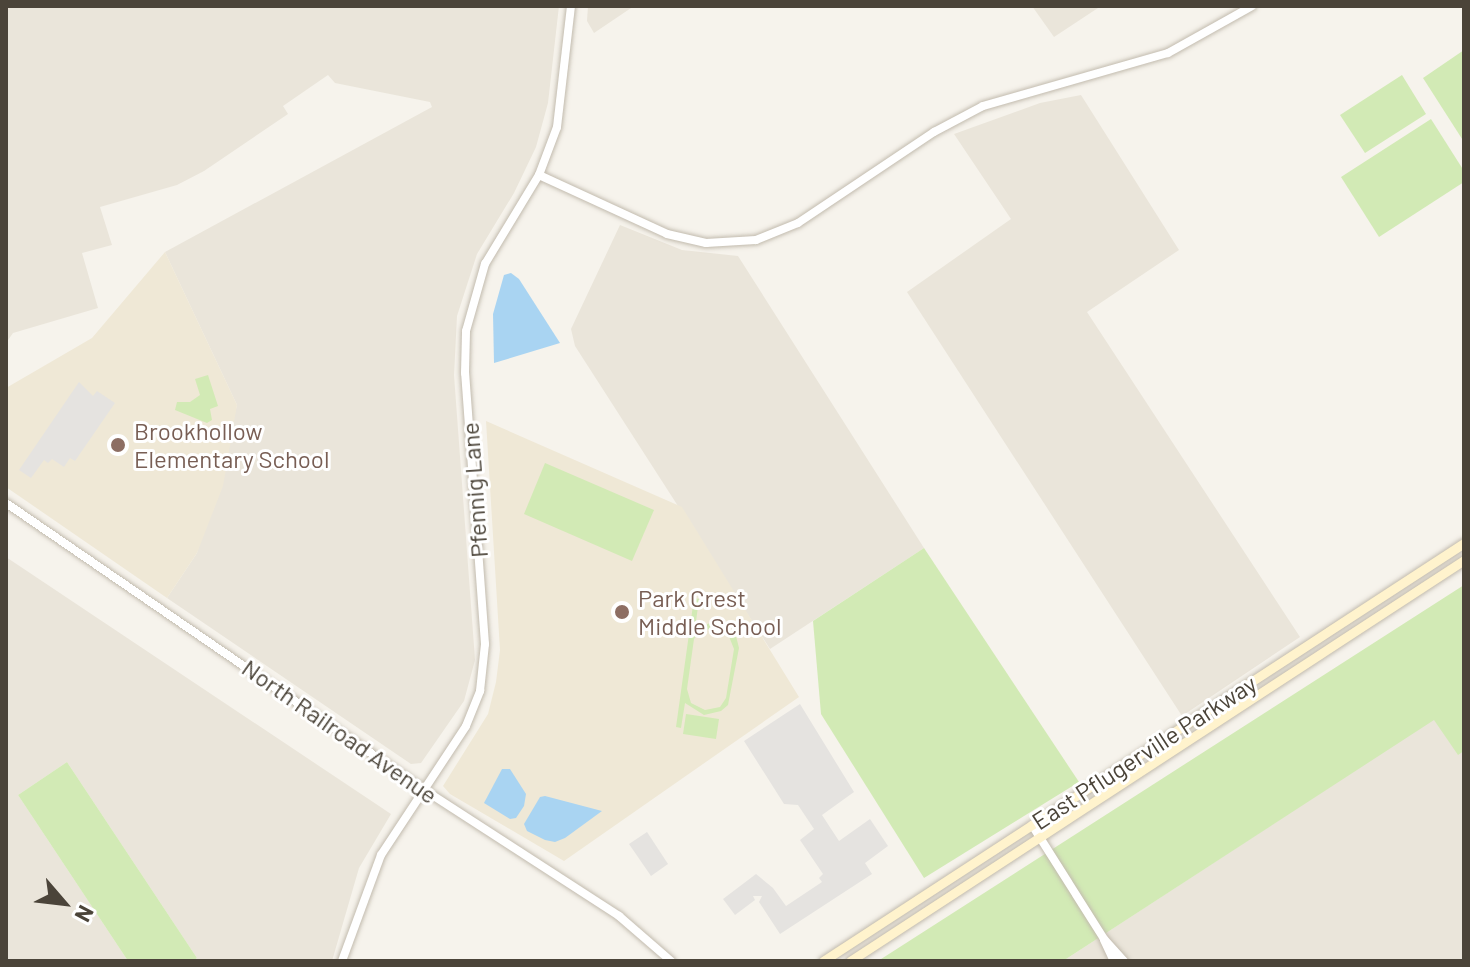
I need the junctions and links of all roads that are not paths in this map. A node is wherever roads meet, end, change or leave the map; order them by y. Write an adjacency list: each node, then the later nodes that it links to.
1 (571, 6): 3 (street, Pfennig Lane)
2 (1252, 6): 3 (street)
3 (539, 175): 7 (street, Pfennig Lane)
4 (6, 503): 7 (street, North Railroad Avenue)
5 (1464, 543): 8 (main road, East Pflugerville Parkway)
6 (1464, 560): 9 (main road, East Pflugerville Parkway)
7 (423, 789): 11 (street, Pfennig Lane); 12 (street, North Railroad Avenue)
8 (1032, 825): 9 (street); 13 (main road, East Pflugerville Parkway)
9 (1039, 836): 10 (street); 14 (main road, East Pflugerville Parkway)
10 (1104, 939): 15 (street); 16 (street)
11 (342, 961)
12 (671, 961)
13 (823, 961)
14 (850, 961)
15 (1114, 961)
16 (1124, 961)

